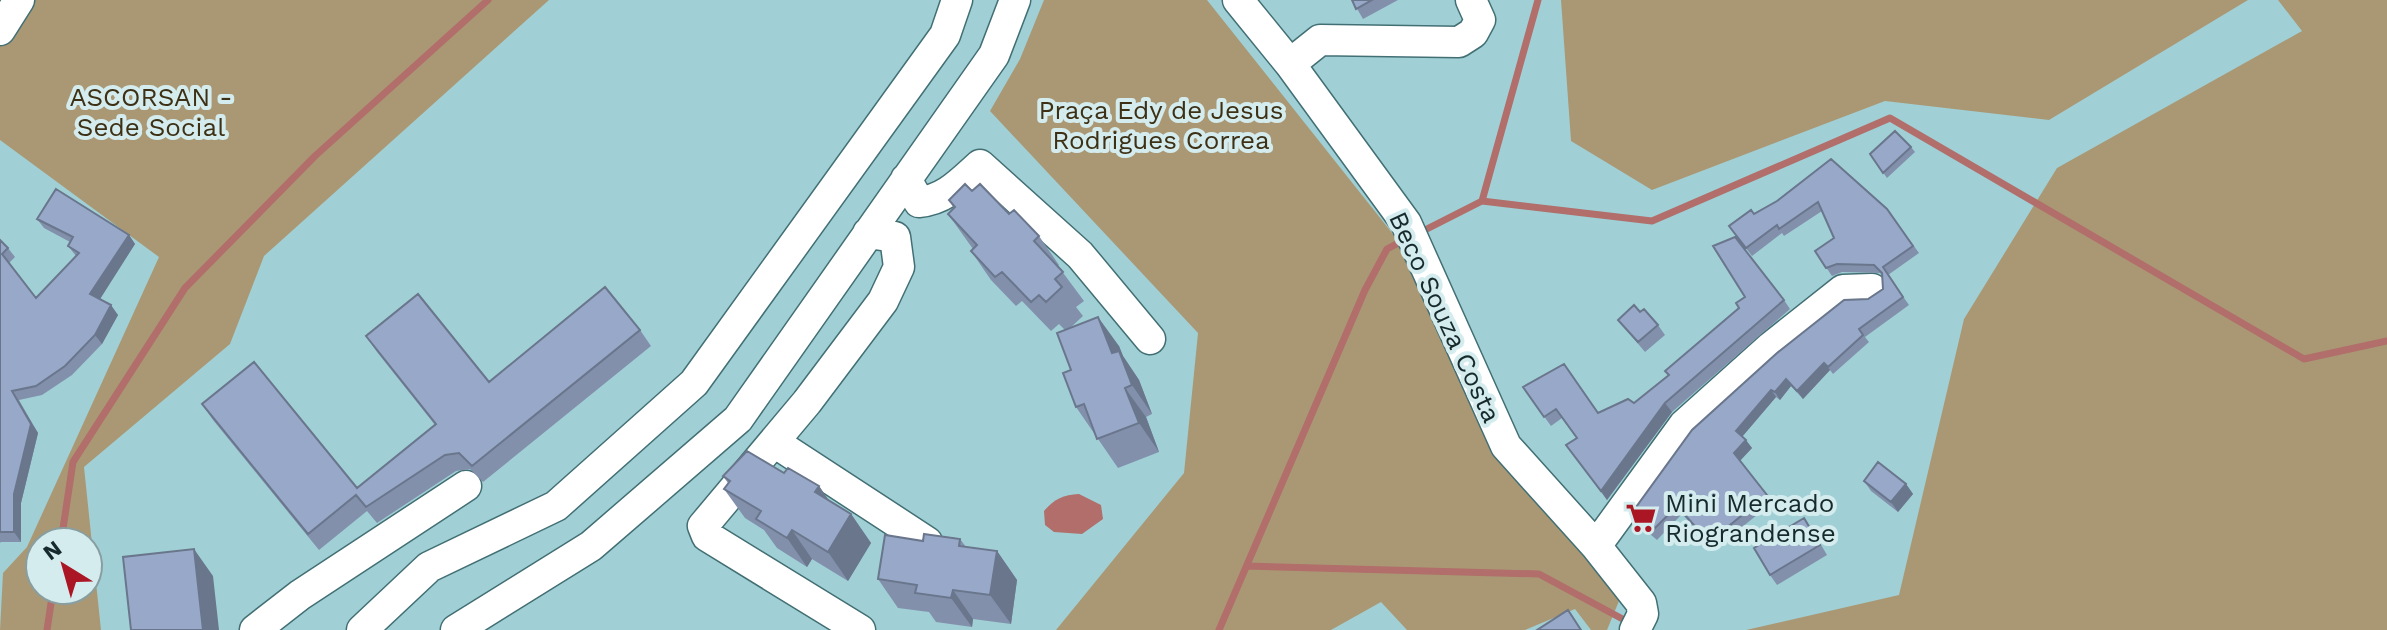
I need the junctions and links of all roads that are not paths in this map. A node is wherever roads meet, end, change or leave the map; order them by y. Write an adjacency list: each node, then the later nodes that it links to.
1 (19, 0): 6 (street)
2 (957, 0): 16 (street)
3 (1015, 0): 8 (street)
4 (1238, 0): 7 (street, Beco Souza Costa)
5 (1471, 0): 7 (street)
6 (0, 30)
7 (1290, 64): 19 (street, Beco Souza Costa)
8 (944, 125): 9 (street); 10 (street)
9 (980, 165): 10 (street); 13 (street)
10 (912, 190): 11 (street)
11 (882, 235): 14 (street); 18 (street)
12 (1872, 289): 19 (street)
13 (1150, 339)
14 (774, 442): 17 (street); 23 (street)
15 (466, 486): 20 (street)
16 (556, 506): 18 (street); 21 (street)
17 (927, 542)
18 (591, 546): 22 (street)
19 (1596, 546): 24 (street, Beco Souza Costa)
20 (269, 626)
21 (362, 630)
22 (456, 630)
23 (860, 630)
24 (1635, 630)

